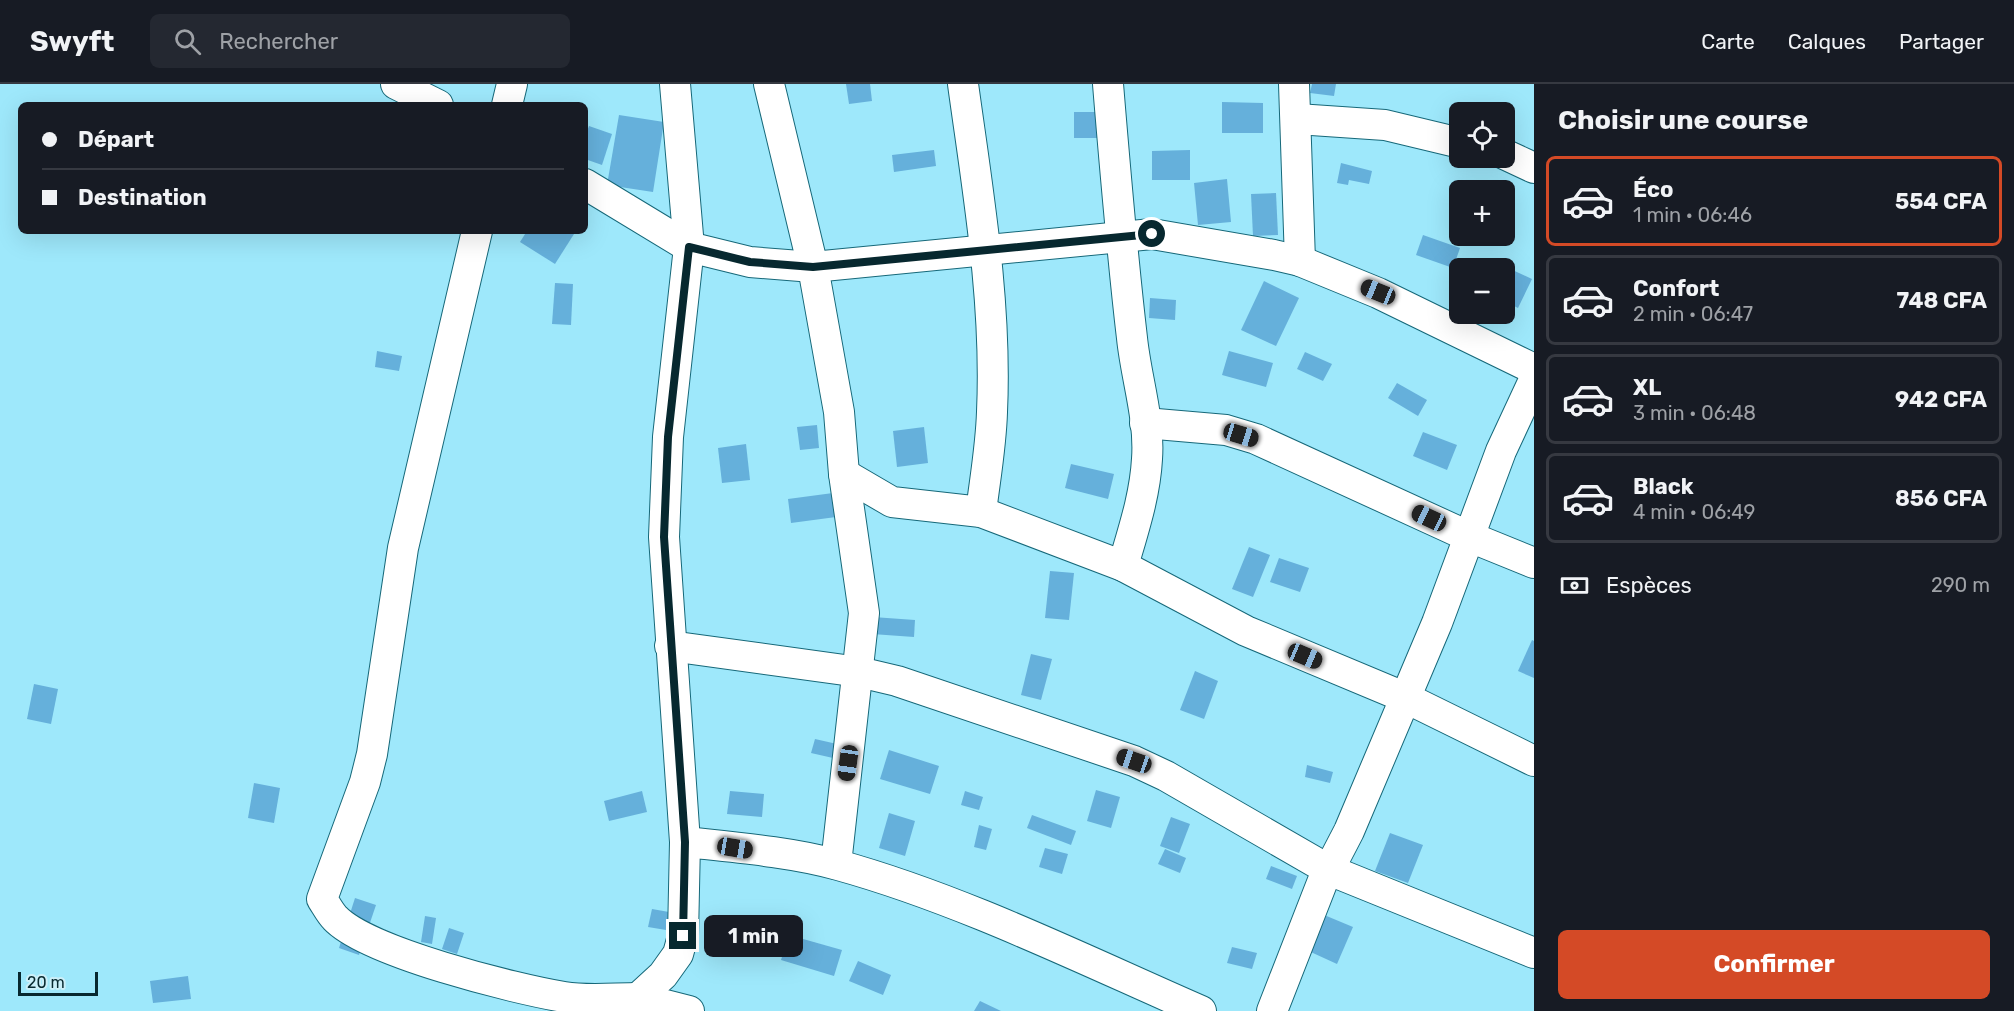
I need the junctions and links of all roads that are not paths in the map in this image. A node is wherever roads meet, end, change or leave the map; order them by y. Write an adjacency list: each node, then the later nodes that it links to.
1 (396, 84): 8 (street)
2 (512, 84): 9 (street)
3 (675, 84): 17 (street)
4 (769, 84): 20 (street)
5 (963, 84): 18 (street)
6 (1108, 84): 16 (street)
7 (1294, 84): 10 (street)
8 (432, 102)
9 (508, 102)
10 (1297, 119): 11 (street); 19 (street)
11 (1449, 140)
12 (1515, 159): 13 (street)
13 (1534, 168)
14 (588, 186): 17 (street)
15 (476, 234): 38 (street)
16 (1121, 237): 18 (street); 19 (street); 23 (street)
17 (689, 247): 20 (street); 29 (street)
18 (987, 251): 20 (street); 25 (street)
19 (1300, 261): 21 (street)
20 (813, 267): 24 (street)
21 (1534, 369)
22 (1534, 380): 26 (street)
23 (1144, 423): 26 (street); 28 (street)
24 (844, 474): 25 (street); 30 (street)
25 (981, 512): 28 (street)
26 (1470, 537): 27 (street); 31 (street)
27 (1534, 563)
28 (1123, 566): 31 (street)
29 (670, 646): 30 (street); 33 (street)
30 (859, 672): 34 (street); 35 (street)
31 (1404, 697): 32 (street); 35 (street)
32 (1534, 761)
33 (685, 842): 34 (street); 37 (street)
34 (836, 864): 40 (street)
35 (1329, 870): 36 (street); 41 (street)
36 (1534, 953)
37 (638, 998): 38 (street); 39 (street)
38 (564, 1004)
39 (689, 1011)
40 (1202, 1011)
41 (1272, 1011)

